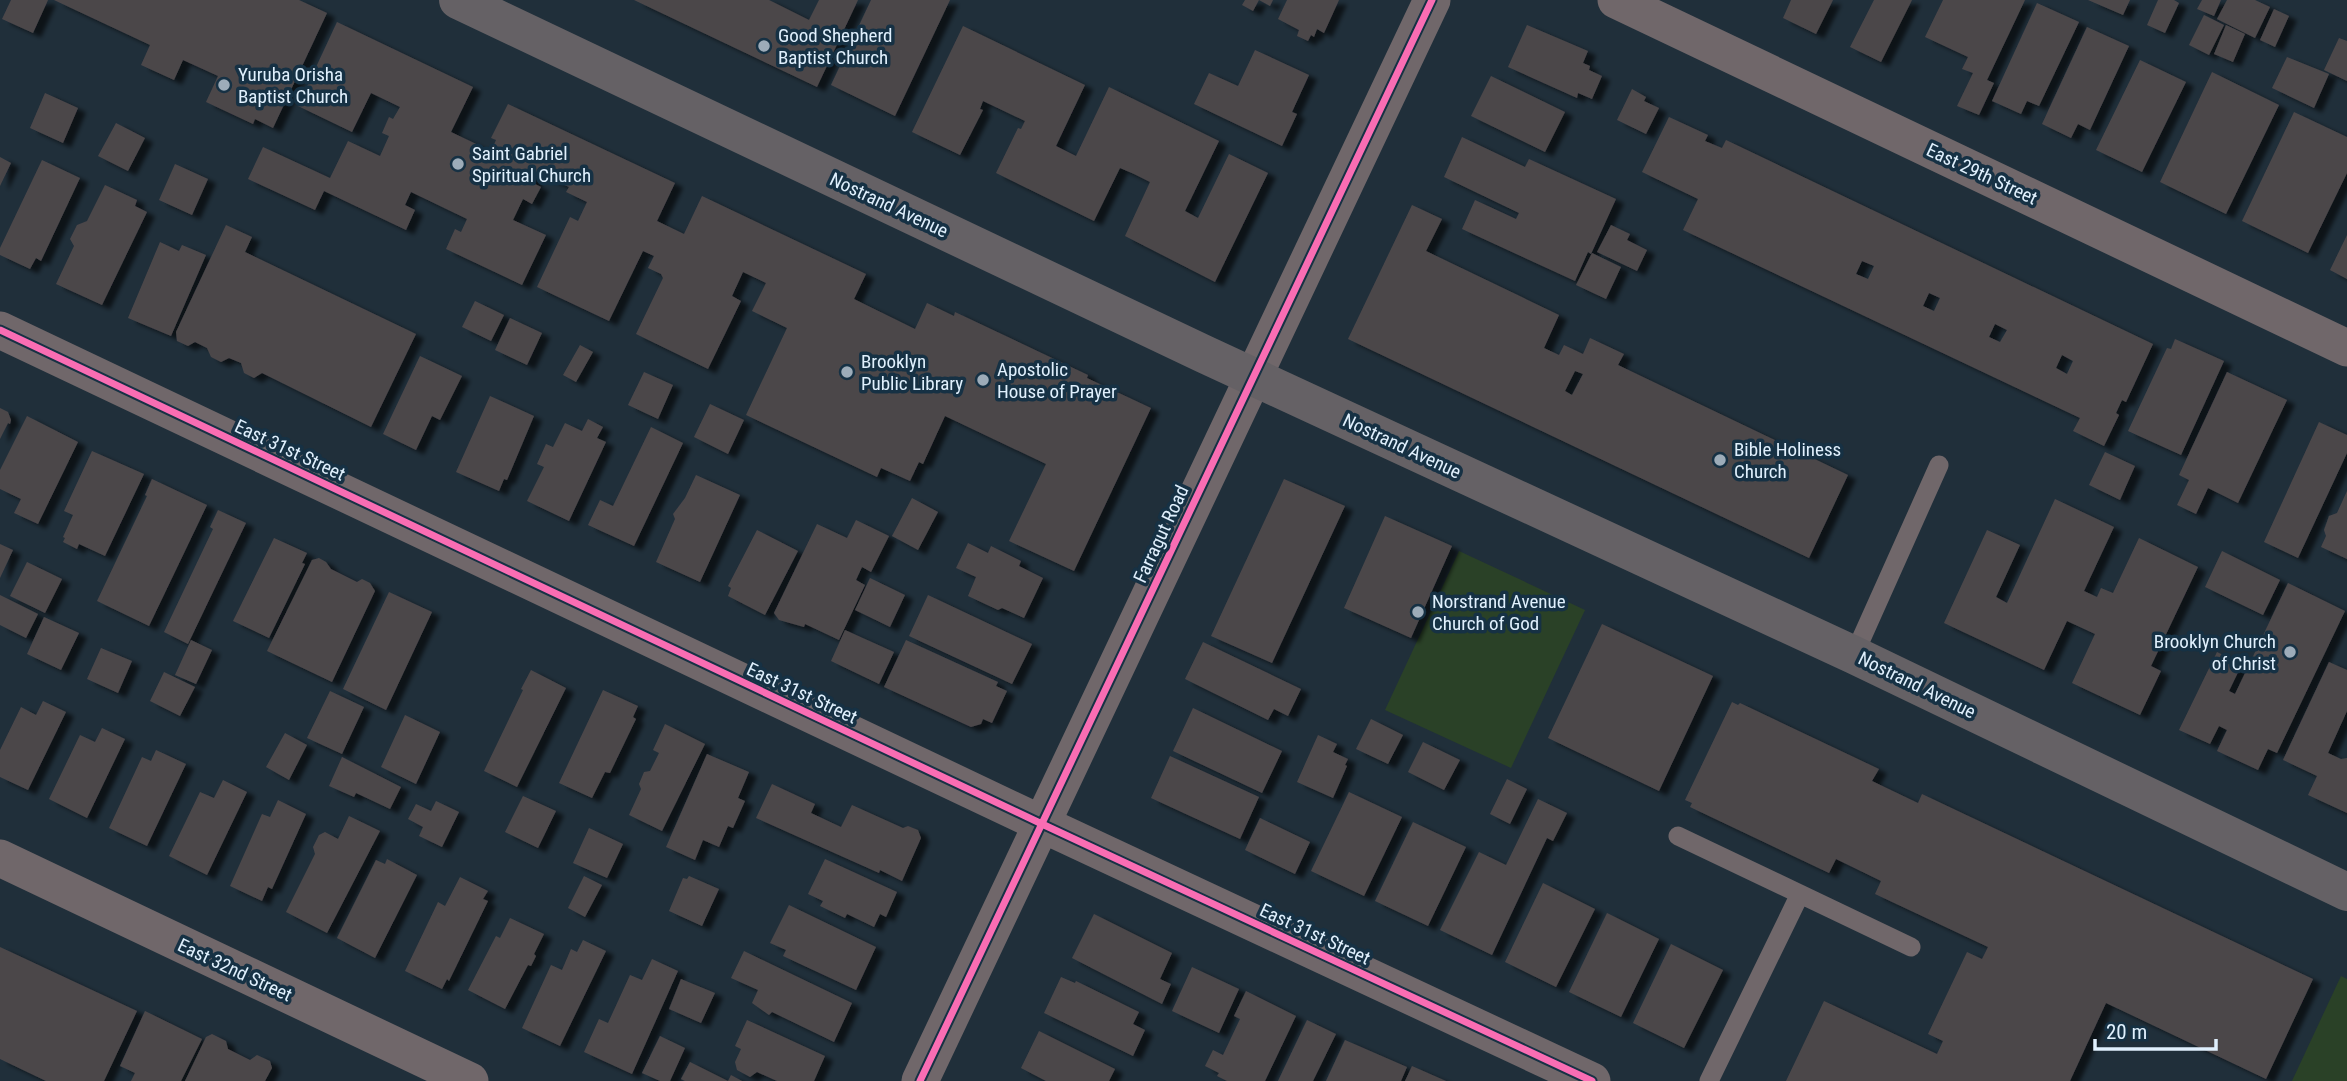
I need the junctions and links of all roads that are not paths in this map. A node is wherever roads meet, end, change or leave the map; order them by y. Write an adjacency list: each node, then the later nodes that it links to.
1 (458, 0): 6 (main road, Nostrand Avenue)
2 (1432, 0): 6 (street, Farragut Road)
3 (1616, 0): 5 (street, East 29th Street)
4 (0, 330): 9 (street, East 31st Street)
5 (2347, 348)
6 (1253, 377): 8 (main road, Nostrand Avenue); 9 (street, Farragut Road)
7 (1939, 465): 8 (lane)
8 (1854, 655): 12 (main road, Nostrand Avenue)
9 (1042, 824): 16 (street, Farragut Road); 17 (street, East 31st Street)
10 (1678, 835): 13 (lane)
11 (0, 858): 15 (street, East 32nd Street)
12 (2347, 892)
13 (1800, 894): 14 (lane); 18 (lane)
14 (1911, 947)
15 (470, 1081)
16 (920, 1081)
17 (1592, 1081)
18 (1709, 1081)

